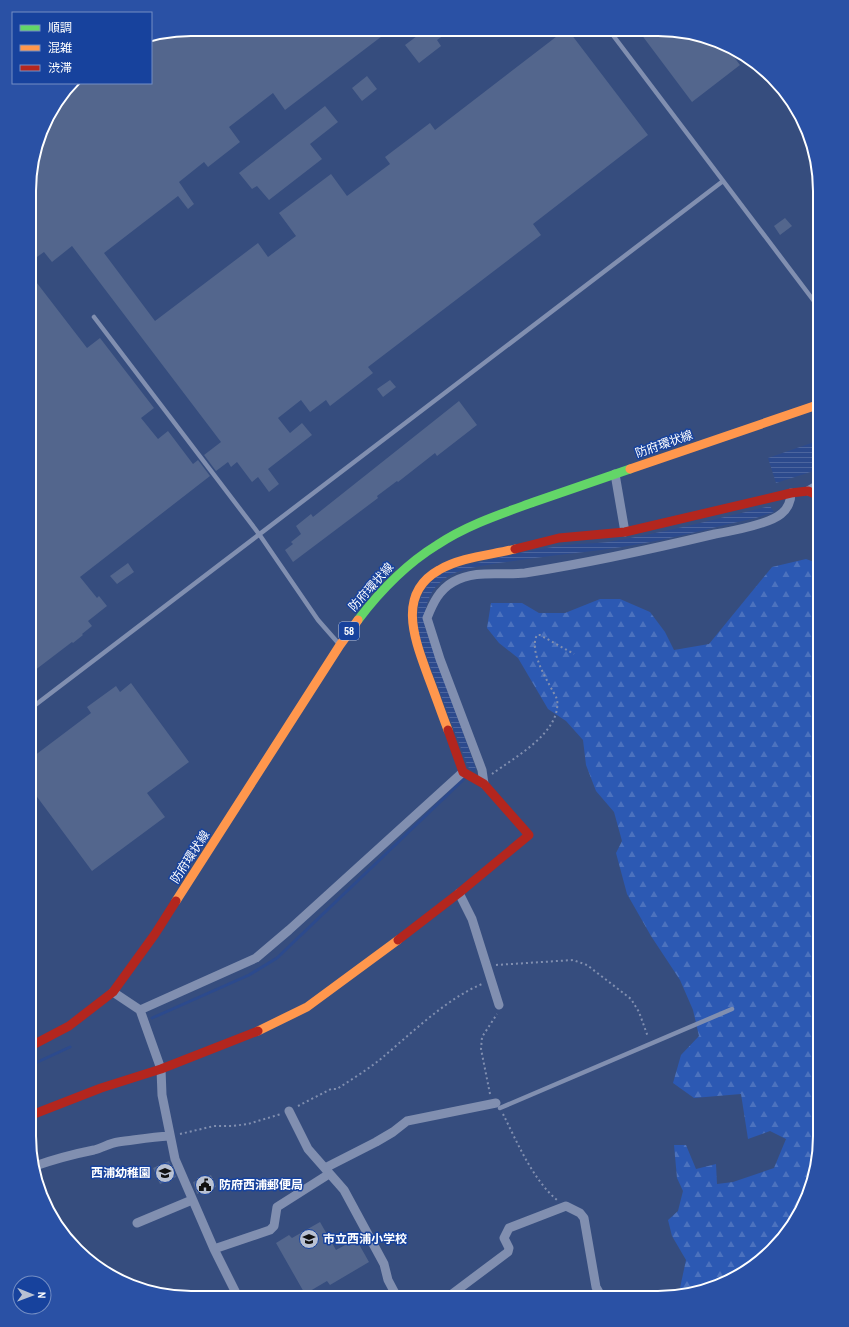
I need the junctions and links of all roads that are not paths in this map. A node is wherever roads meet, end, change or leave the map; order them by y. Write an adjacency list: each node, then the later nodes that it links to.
1 (614, 36): 2 (lane)
2 (723, 181): 3 (lane); 12 (lane)
3 (813, 300)
4 (94, 317): 12 (lane)
5 (813, 406): 6 (street, 防府環状線 / 58)
6 (615, 474): 11 (street); 13 (street, 防府環状線 / 58)
7 (813, 488): 8 (street)
8 (808, 491): 9 (street); 10 (street)
9 (791, 493): 11 (street); 16 (street)
10 (813, 493)
11 (625, 532): 15 (street)
12 (259, 534): 13 (lane); 14 (lane)
13 (340, 645): 18 (street, 防府環状線 / 58)
14 (36, 704)
15 (463, 772): 16 (street); 21 (street)
16 (484, 782): 17 (street)
17 (459, 893): 19 (street); 23 (street)
18 (113, 992): 21 (street); 22 (street, 防府環状線 / 58)
19 (499, 1005)
20 (732, 1009): 24 (lane)
21 (140, 1010): 23 (street)
22 (36, 1044)
23 (161, 1069): 26 (street); 27 (street)
24 (498, 1105): 29 (street)
25 (288, 1111): 29 (street)
26 (36, 1113)
27 (169, 1136): 28 (street); 30 (street)
28 (39, 1165)
29 (327, 1171): 32 (street); 34 (street)
30 (192, 1200): 31 (street); 32 (street)
31 (137, 1223)
32 (214, 1249): 33 (street)
33 (235, 1291)
34 (394, 1291)
35 (456, 1291): 36 (street)
36 (598, 1291)

